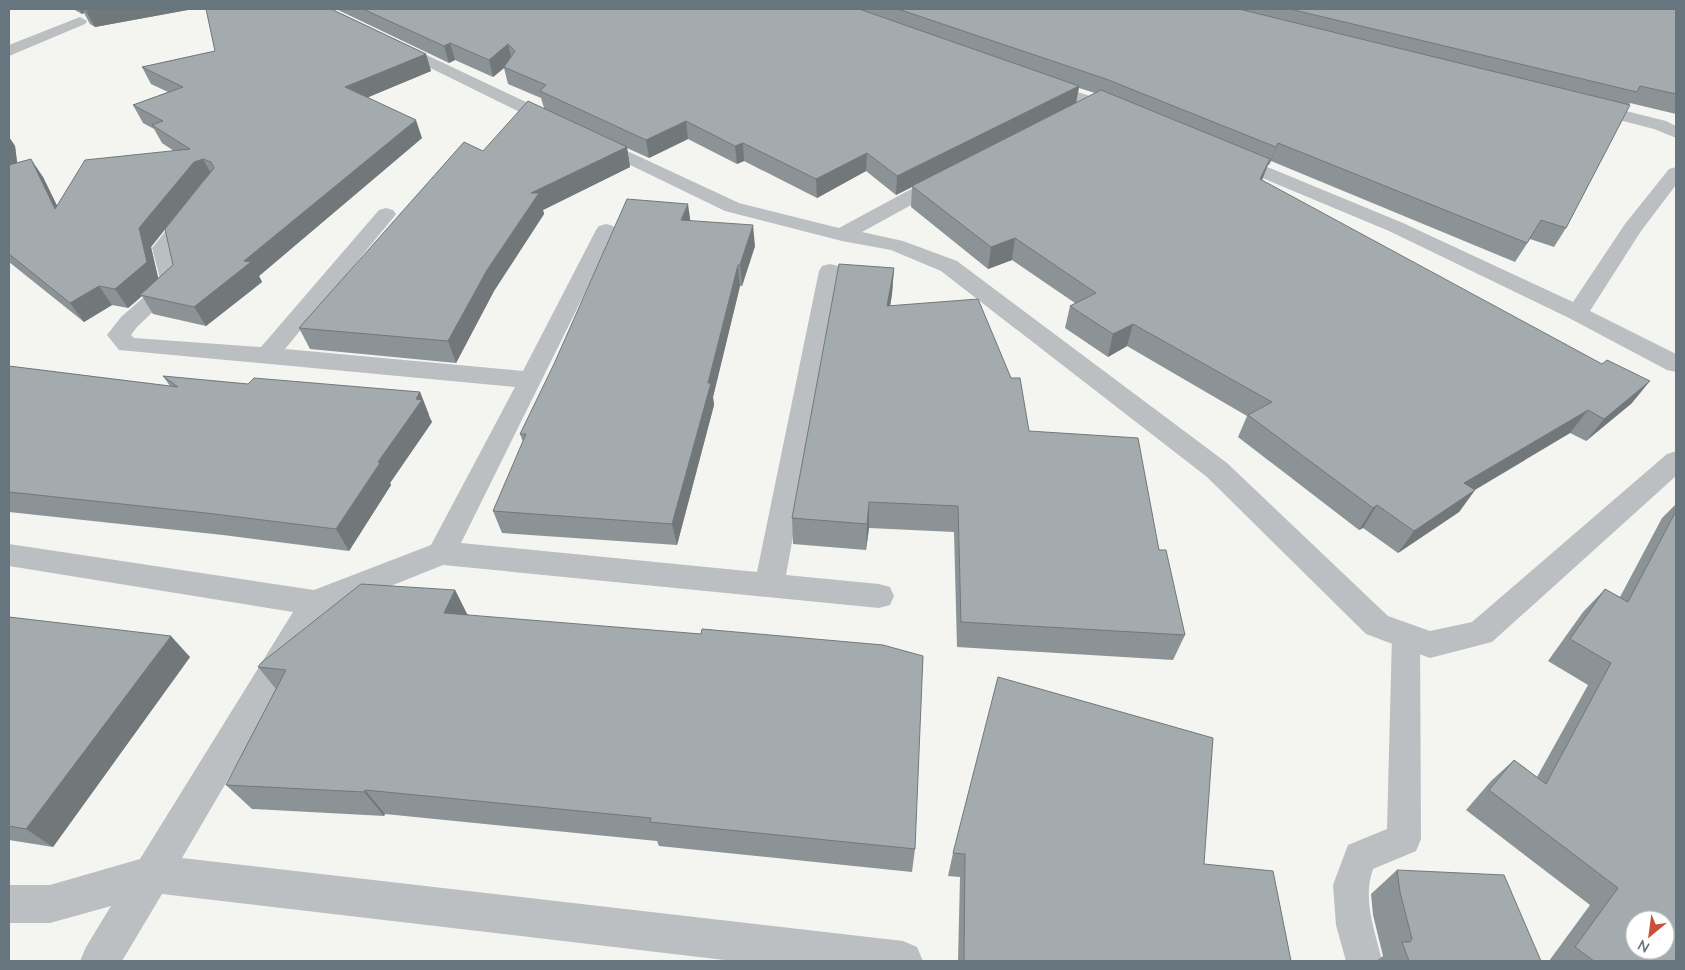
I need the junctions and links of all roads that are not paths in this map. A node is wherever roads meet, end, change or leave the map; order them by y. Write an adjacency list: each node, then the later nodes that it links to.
1 (66, 13): 3 (street)
2 (95, 16): 3 (street)
3 (80, 21): 5 (street)
4 (376, 36): 18 (street)
5 (9, 51)
6 (1028, 79): 7 (street)
7 (1096, 102): 9 (street); 10 (street)
8 (1574, 103): 11 (street)
9 (1070, 114)
10 (1141, 120)
11 (1676, 134)
12 (1214, 151): 20 (street)
13 (960, 171): 18 (street)
14 (1676, 173): 20 (street)
15 (206, 193): 21 (street)
16 (386, 214): 21 (street)
17 (606, 230): 23 (street)
18 (842, 235): 30 (street)
19 (830, 271): 27 (street)
20 (1577, 313): 22 (street)
21 (267, 355): 23 (street)
22 (1676, 364)
23 (532, 380): 25 (street)
24 (1676, 461): 30 (street)
25 (441, 553): 27 (street); 29 (street)
26 (9, 555): 29 (street)
27 (769, 585): 28 (street)
28 (879, 596)
29 (315, 602): 31 (street)
30 (1406, 636): 35 (lane)
31 (154, 874): 32 (street); 33 (street); 34 (street)
32 (9, 904)
33 (100, 961)
34 (903, 961)
35 (1364, 961)

